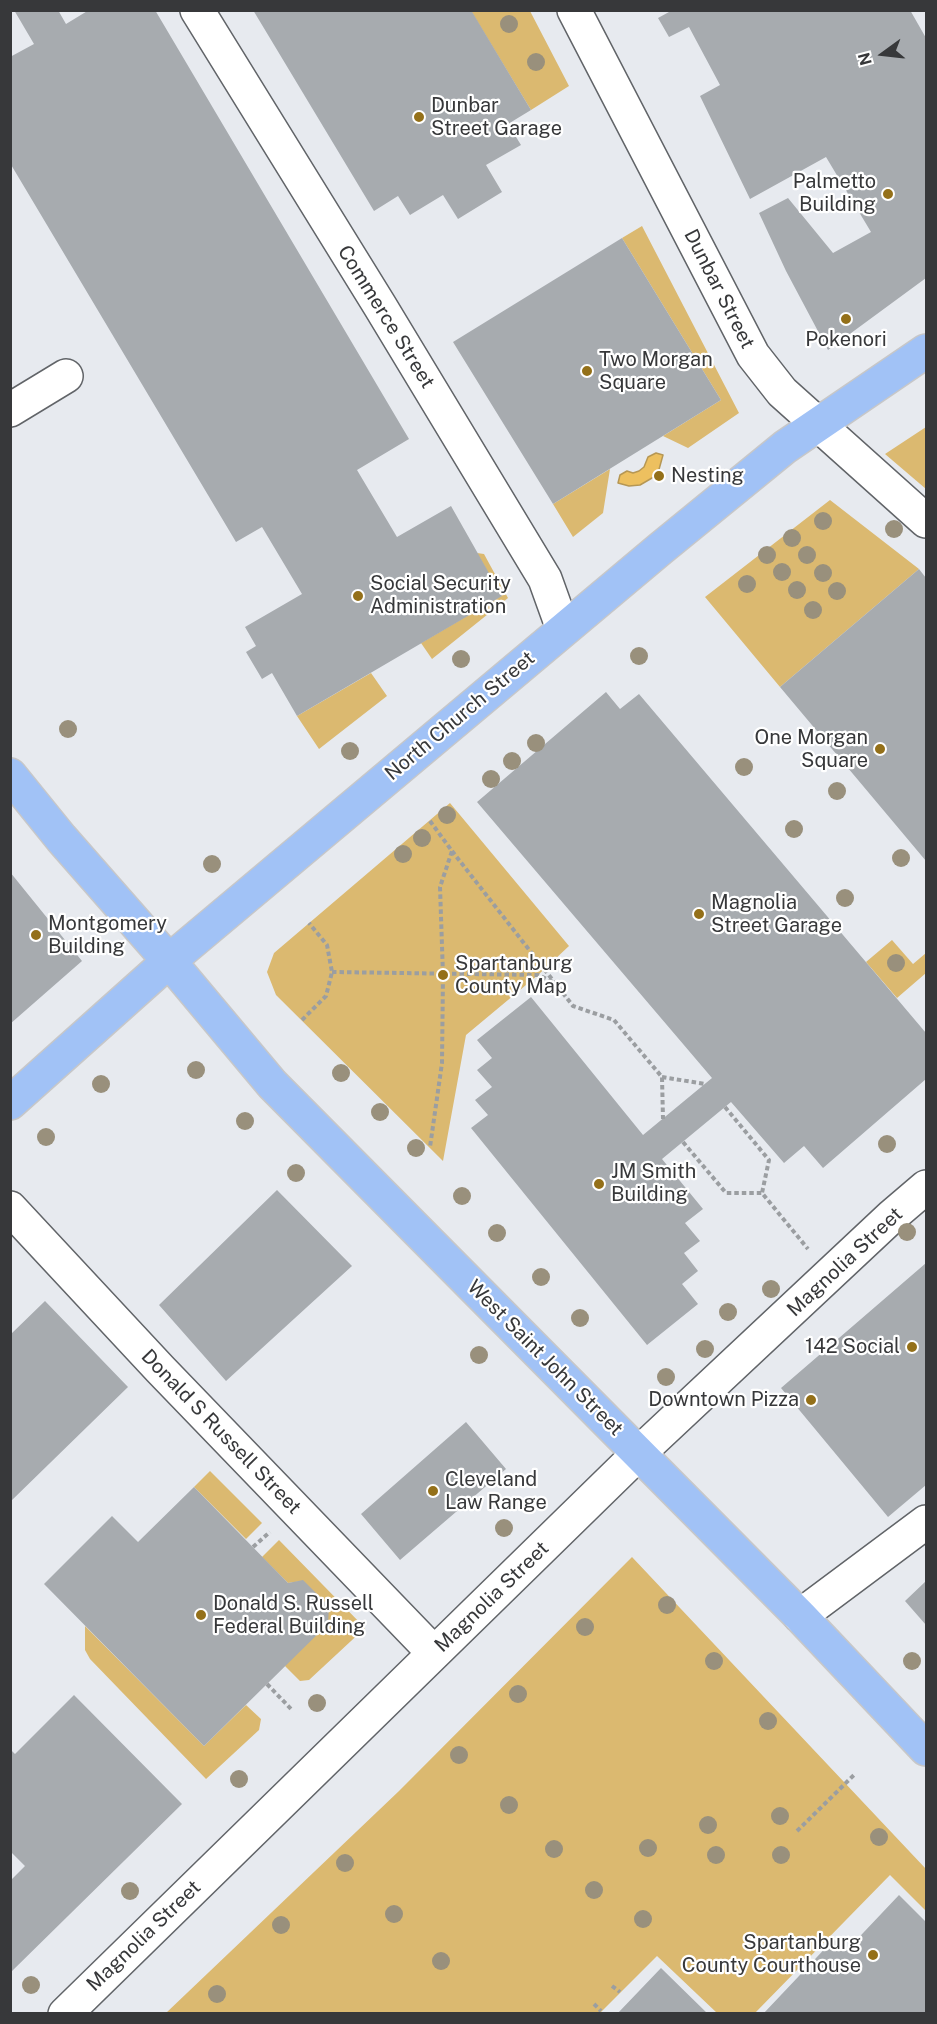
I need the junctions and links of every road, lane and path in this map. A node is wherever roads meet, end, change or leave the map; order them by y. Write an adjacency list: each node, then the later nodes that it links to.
1 (197, 10): 8 (street, Commerce Street)
2 (574, 10): 6 (street, Dunbar Street)
3 (927, 351): 6 (main road, North Church Street)
4 (66, 376): 5 (street)
5 (10, 410)
6 (817, 424): 7 (street, Dunbar Street); 8 (main road, North Church Street)
7 (927, 521)
8 (563, 629): 13 (main road, North Church Street)
9 (10, 775): 13 (main road, West Saint John Street)
10 (430, 821): 11 (path)
11 (452, 851): 15 (path); 16 (path)
12 (309, 923): 14 (path)
13 (169, 961): 20 (main road, North Church Street); 29 (main road, West Saint John Street)
14 (332, 972): 15 (path); 17 (path)
15 (443, 975): 16 (path); 24 (path)
16 (554, 982): 18 (path)
17 (302, 1020)
18 (662, 1077): 19 (path); 22 (path)
19 (705, 1084)
20 (10, 1103)
21 (725, 1107): 26 (path)
22 (663, 1119)
23 (682, 1142): 26 (path)
24 (430, 1147)
25 (927, 1187): 29 (street, Magnolia Street)
26 (762, 1193): 28 (path)
27 (10, 1208): 34 (street, Donald S Russell Street)
28 (808, 1249)
29 (639, 1454): 33 (main road, West Saint John Street); 34 (street, Magnolia Street)
30 (927, 1521): 33 (street)
31 (276, 1527): 32 (path)
32 (253, 1547)
33 (800, 1616): 37 (main road, West Saint John Street)
34 (434, 1653): 44 (street, Magnolia Street)
35 (267, 1684): 36 (path)
36 (293, 1711)
37 (927, 1749)
38 (854, 1775): 39 (path)
39 (797, 1831)
40 (612, 1986): 41 (path)
41 (620, 1992)
42 (594, 2004): 43 (path)
43 (601, 2011)
44 (65, 2013)

